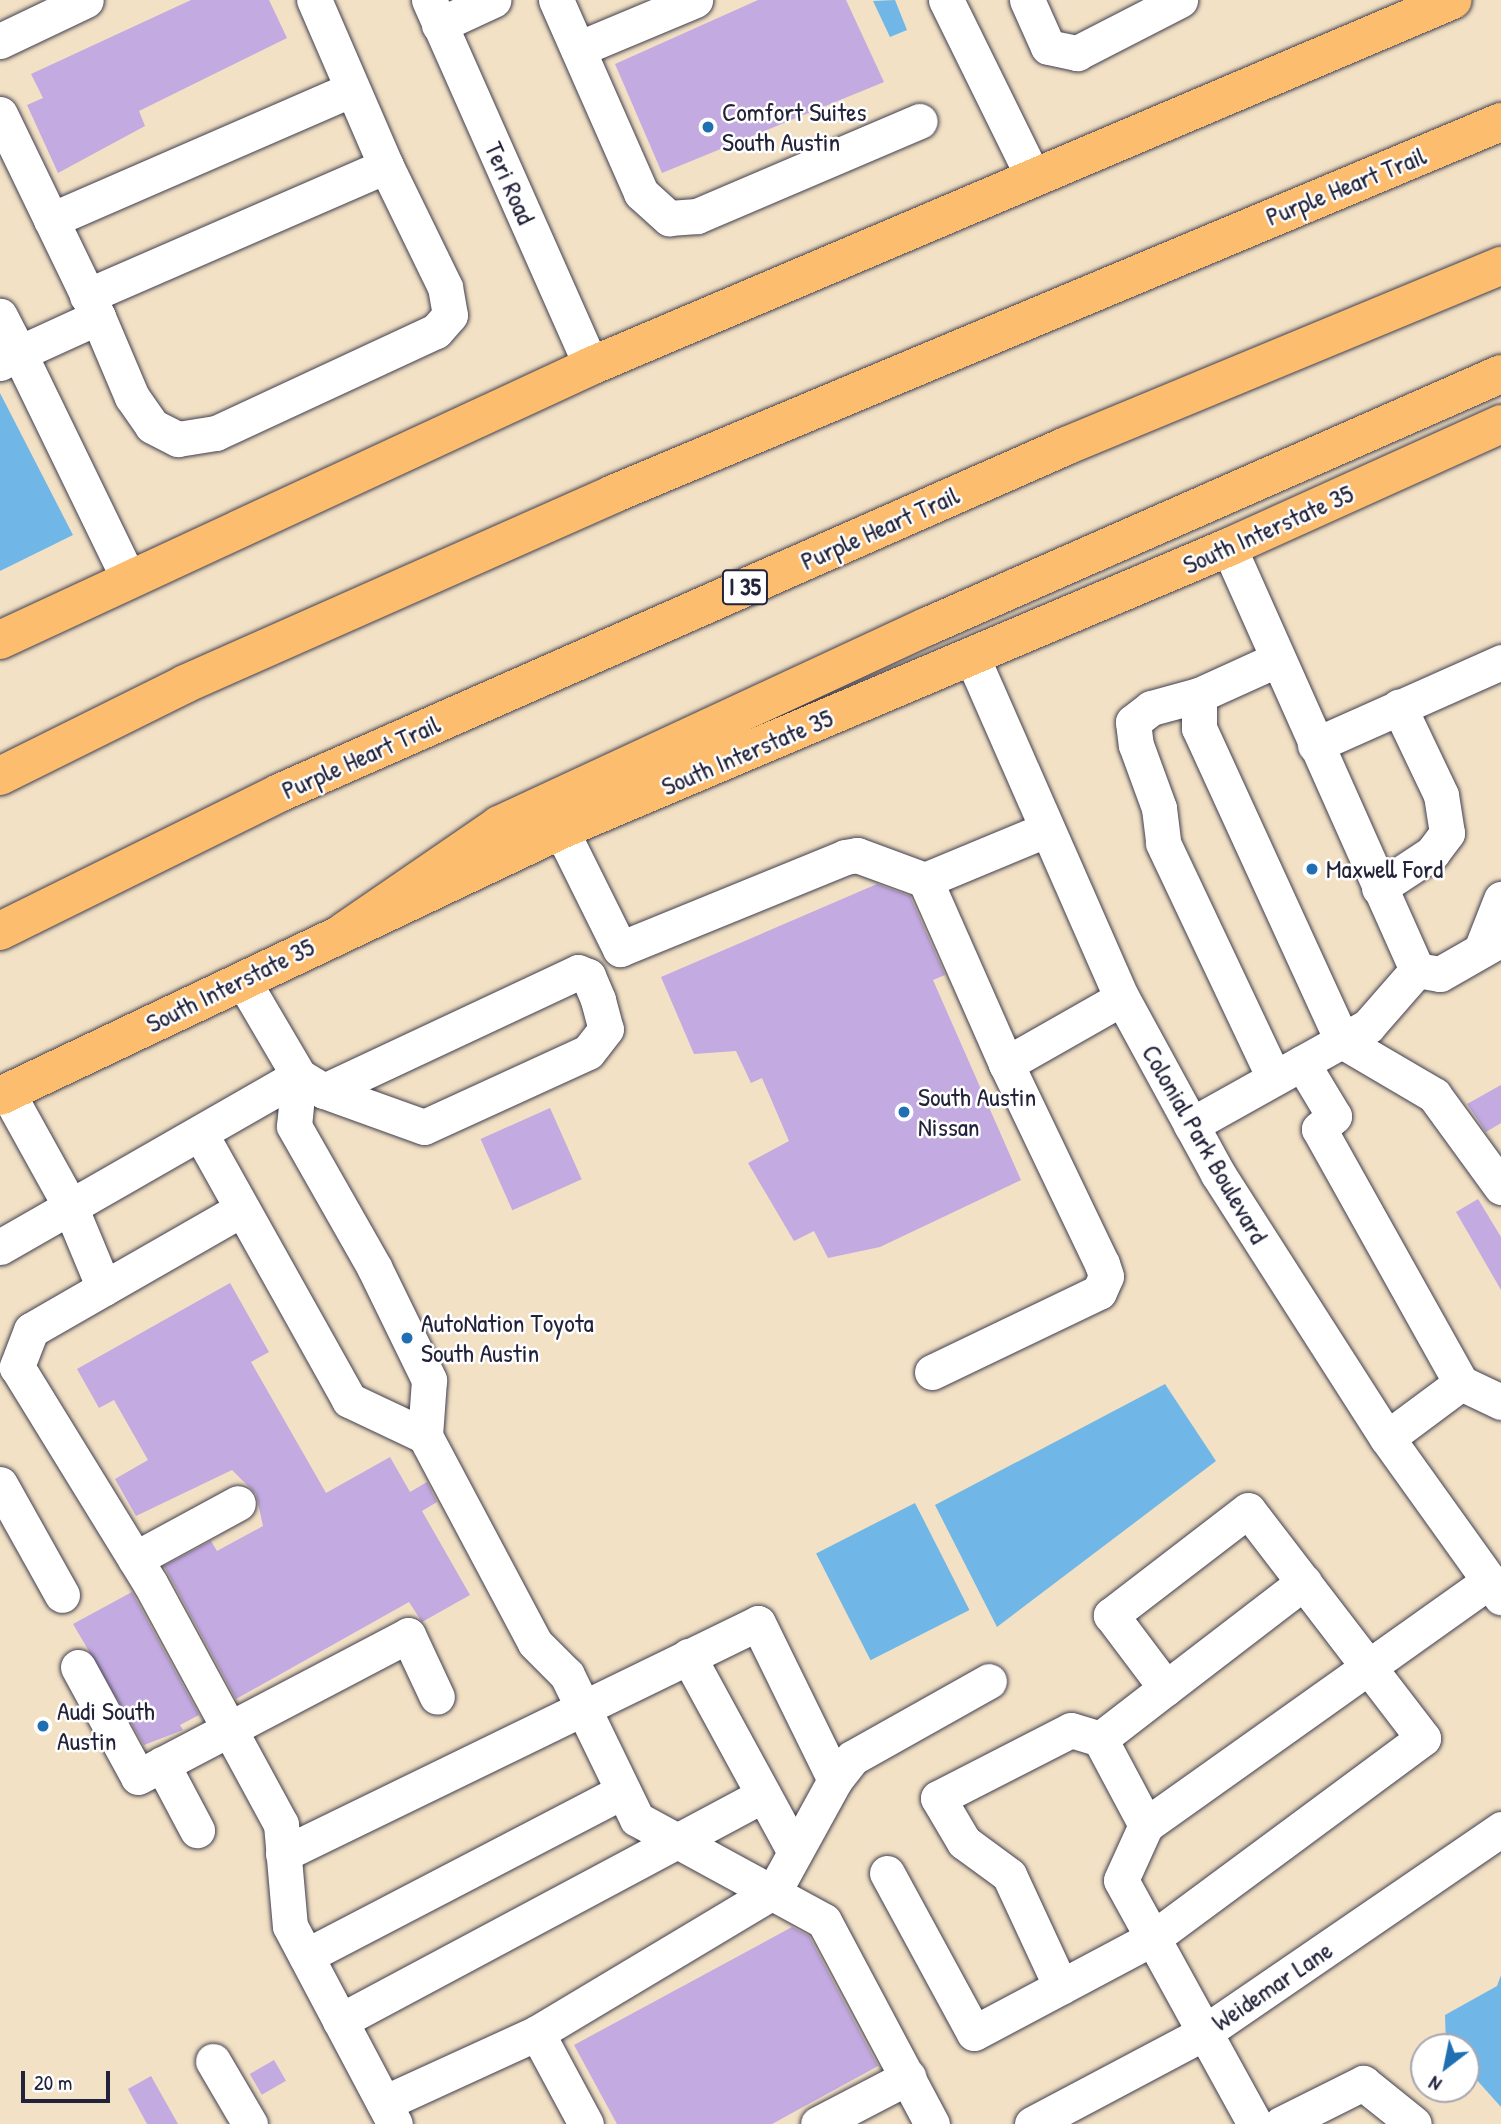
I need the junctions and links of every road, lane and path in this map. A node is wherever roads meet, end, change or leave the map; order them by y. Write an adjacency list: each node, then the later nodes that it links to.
1 (86, 0): 12 (street)
2 (314, 0): 14 (street)
3 (493, 0): 11 (street)
4 (556, 0): 13 (street)
5 (695, 0): 13 (street)
6 (946, 0): 19 (street)
7 (1027, 0): 10 (street)
8 (1180, 0): 10 (street)
9 (1453, 0): 19 (main road)
10 (1129, 11)
11 (434, 13): 25 (street, Teri Road)
12 (0, 41)
13 (578, 49): 16 (street)
14 (352, 89): 18 (street); 20 (street)
15 (0, 114): 20 (street)
16 (920, 121)
17 (1501, 122): 37 (main road, Purple Heart Trail)
18 (386, 166): 22 (street); 22 (street)
19 (1034, 179): 25 (main road)
20 (51, 220): 22 (street)
21 (1501, 266): 43 (main road, Purple Heart Trail / I 35)
22 (93, 307): 24 (street)
23 (0, 316): 24 (street)
24 (10, 358): 29 (street)
25 (591, 366): 29 (main road)
26 (1501, 374): 44 (main road)
27 (1501, 424): 28 (main road, South Interstate 35)
28 (1229, 547): 31 (main road, South Interstate 35); 32 (street)
29 (129, 580): 30 (main road)
30 (0, 640)
31 (972, 657): 38 (main road, South Interstate 35); 39 (street, Colonial Park Boulevard)
32 (1276, 660): 34 (street); 36 (street)
33 (1501, 662): 35 (street)
34 (1199, 695): 51 (street); 53 (street)
35 (1399, 707): 36 (street); 41 (street)
36 (1315, 745): 41 (street)
37 (0, 776)
38 (561, 830): 44 (main road, South Interstate 35); 46 (street)
39 (1043, 831): 40 (street); 50 (street, Colonial Park Boulevard)
40 (925, 880): 46 (street); 52 (street)
41 (1380, 888): 47 (street)
42 (1501, 899): 45 (street)
43 (0, 931)
44 (345, 931): 49 (main road, South Interstate 35)
45 (1491, 944): 47 (street)
46 (620, 949): 48 (street)
47 (1416, 970): 51 (street)
48 (588, 976): 54 (street); 54 (street)
49 (242, 978): 54 (street); 55 (main road, South Interstate 35)
50 (1122, 998): 52 (street); 56 (street, Colonial Park Boulevard)
51 (1342, 1041): 53 (street); 58 (street)
52 (1006, 1064): 63 (street)
53 (1288, 1071): 56 (street); 64 (street)
54 (312, 1084): 57 (street); 66 (street)
55 (4, 1094): 59 (street)
56 (1191, 1125): 67 (street, Colonial Park Boulevard)
57 (200, 1133): 59 (street); 60 (street)
58 (1501, 1187)
59 (69, 1204): 61 (street); 62 (street)
60 (242, 1209): 62 (street); 66 (street)
61 (0, 1247)
62 (104, 1288): 70 (street)
63 (932, 1372)
64 (1461, 1383): 65 (street); 67 (street)
65 (1501, 1402)
66 (425, 1436): 80 (street)
67 (1387, 1438): 72 (street, Colonial Park Boulevard)
68 (0, 1484): 73 (street)
69 (238, 1503): 70 (street)
70 (135, 1559): 81 (street)
71 (1304, 1582): 75 (street); 78 (street); 78 (street)
72 (1495, 1589): 75 (street)
73 (62, 1595)
74 (688, 1656): 80 (street); 84 (street); 86 (street)
75 (1370, 1666): 87 (street); 95 (street)
76 (78, 1667): 83 (street)
77 (989, 1681): 84 (street)
78 (1166, 1688): 82 (street)
79 (437, 1697): 81 (street)
80 (581, 1707): 85 (street); 92 (street)
81 (229, 1728): 83 (street); 92 (street)
82 (1100, 1739): 87 (street); 97 (street)
83 (162, 1764): 89 (street)
84 (835, 1780): 91 (street)
85 (623, 1791): 90 (street); 96 (street)
86 (764, 1795): 90 (street); 91 (street)
87 (1146, 1825): 95 (street)
88 (1501, 1829): 100 (street, Weidemar Lane)
89 (197, 1830)
90 (681, 1842): 94 (street); 98 (street)
91 (795, 1852): 94 (street)
92 (283, 1854): 96 (street)
93 (887, 1873): 97 (street)
94 (774, 1891): 99 (street); 102 (street)
95 (1153, 1938): 97 (street); 100 (street)
96 (306, 1956): 98 (street)
97 (1061, 1987)
98 (340, 2021): 103 (street)
99 (537, 2033): 103 (street); 105 (street)
100 (1202, 2034): 108 (street, Weidemar Lane); 109 (street)
101 (213, 2061): 104 (street)
102 (908, 2077): 106 (street); 107 (street)
103 (390, 2114)
104 (250, 2124)
105 (586, 2124)
106 (818, 2124)
107 (932, 2124)
108 (1032, 2124)
109 (1255, 2124)
110 (1281, 2124): 111 (street)
111 (1414, 2124)

